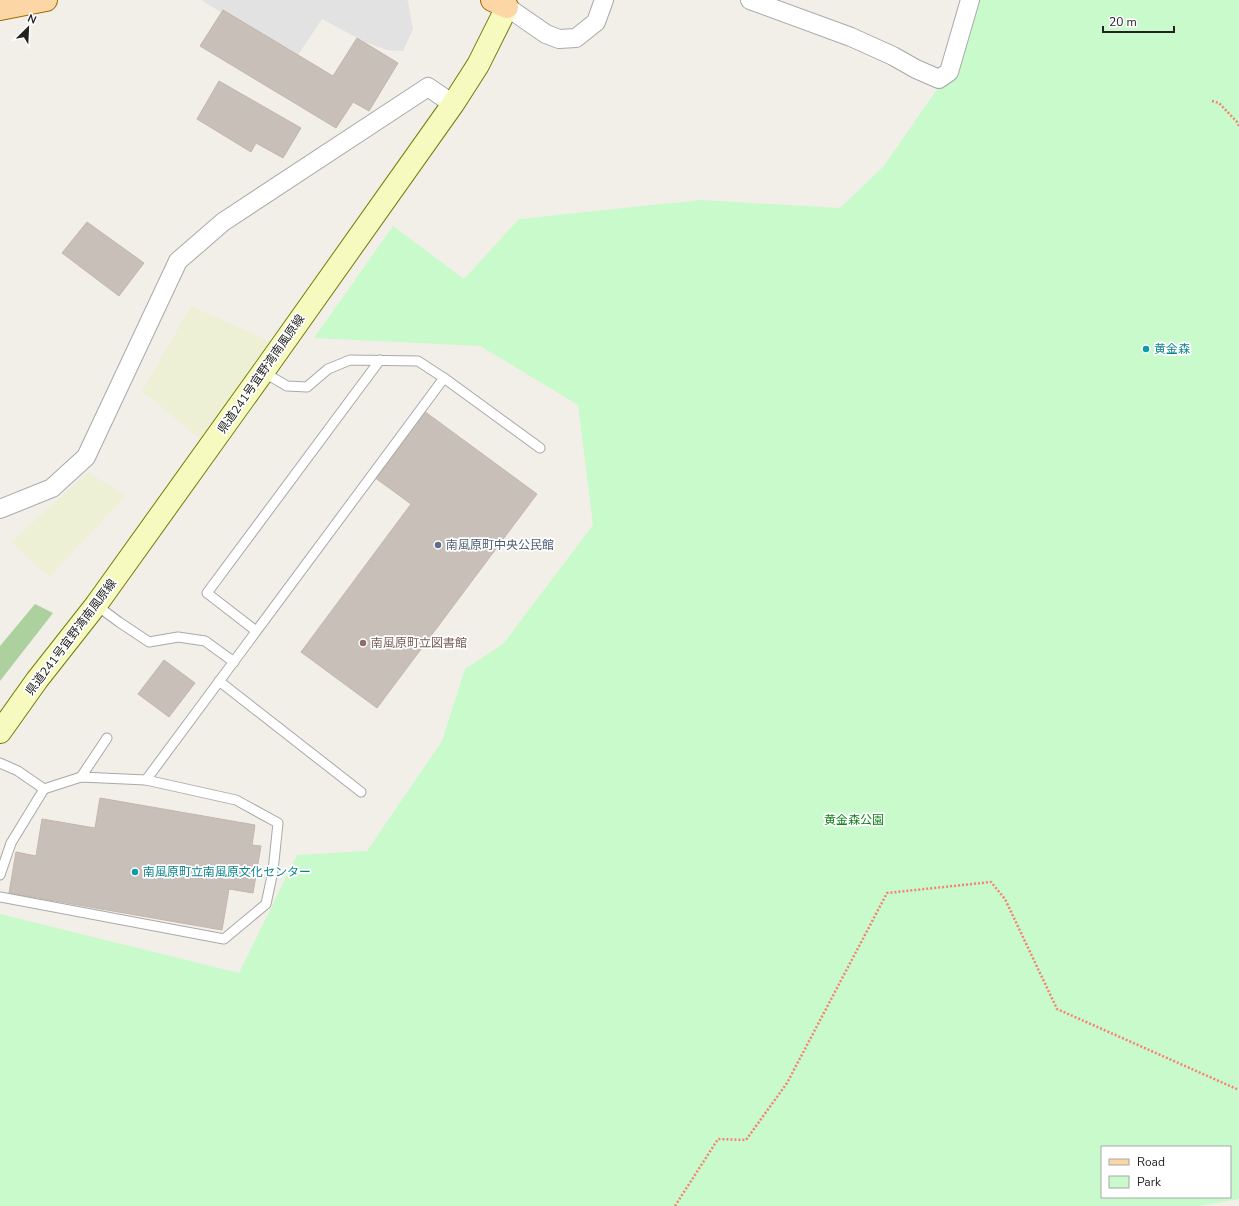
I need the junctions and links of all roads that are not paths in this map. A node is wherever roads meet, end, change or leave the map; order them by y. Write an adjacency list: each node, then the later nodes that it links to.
1 (46, 0): 6 (main road)
2 (604, 0): 5 (street)
3 (750, 0): 4 (street)
4 (970, 0)
5 (505, 2): 7 (main road, 県道241号宜野湾南風原線)
6 (0, 9)
7 (453, 104): 9 (main road, 県道241号宜野湾南風原線); 12 (street)
8 (380, 360): 9 (lane); 10 (lane); 14 (lane)
9 (263, 372): 13 (main road, 県道241号宜野湾南風原線)
10 (444, 378): 11 (lane); 14 (lane)
11 (540, 448)
12 (0, 509)
13 (96, 605): 15 (lane); 17 (main road, 県道241号宜野湾南風原線)
14 (256, 631): 15 (lane)
15 (234, 662): 16 (lane)
16 (219, 681): 21 (lane); 23 (lane)
17 (0, 732)
18 (107, 738): 20 (lane)
19 (0, 763): 22 (lane)
20 (81, 777): 21 (lane); 22 (lane)
21 (146, 780): 25 (lane)
22 (44, 789): 24 (lane)
23 (361, 792)
24 (0, 876)
25 (0, 897)

